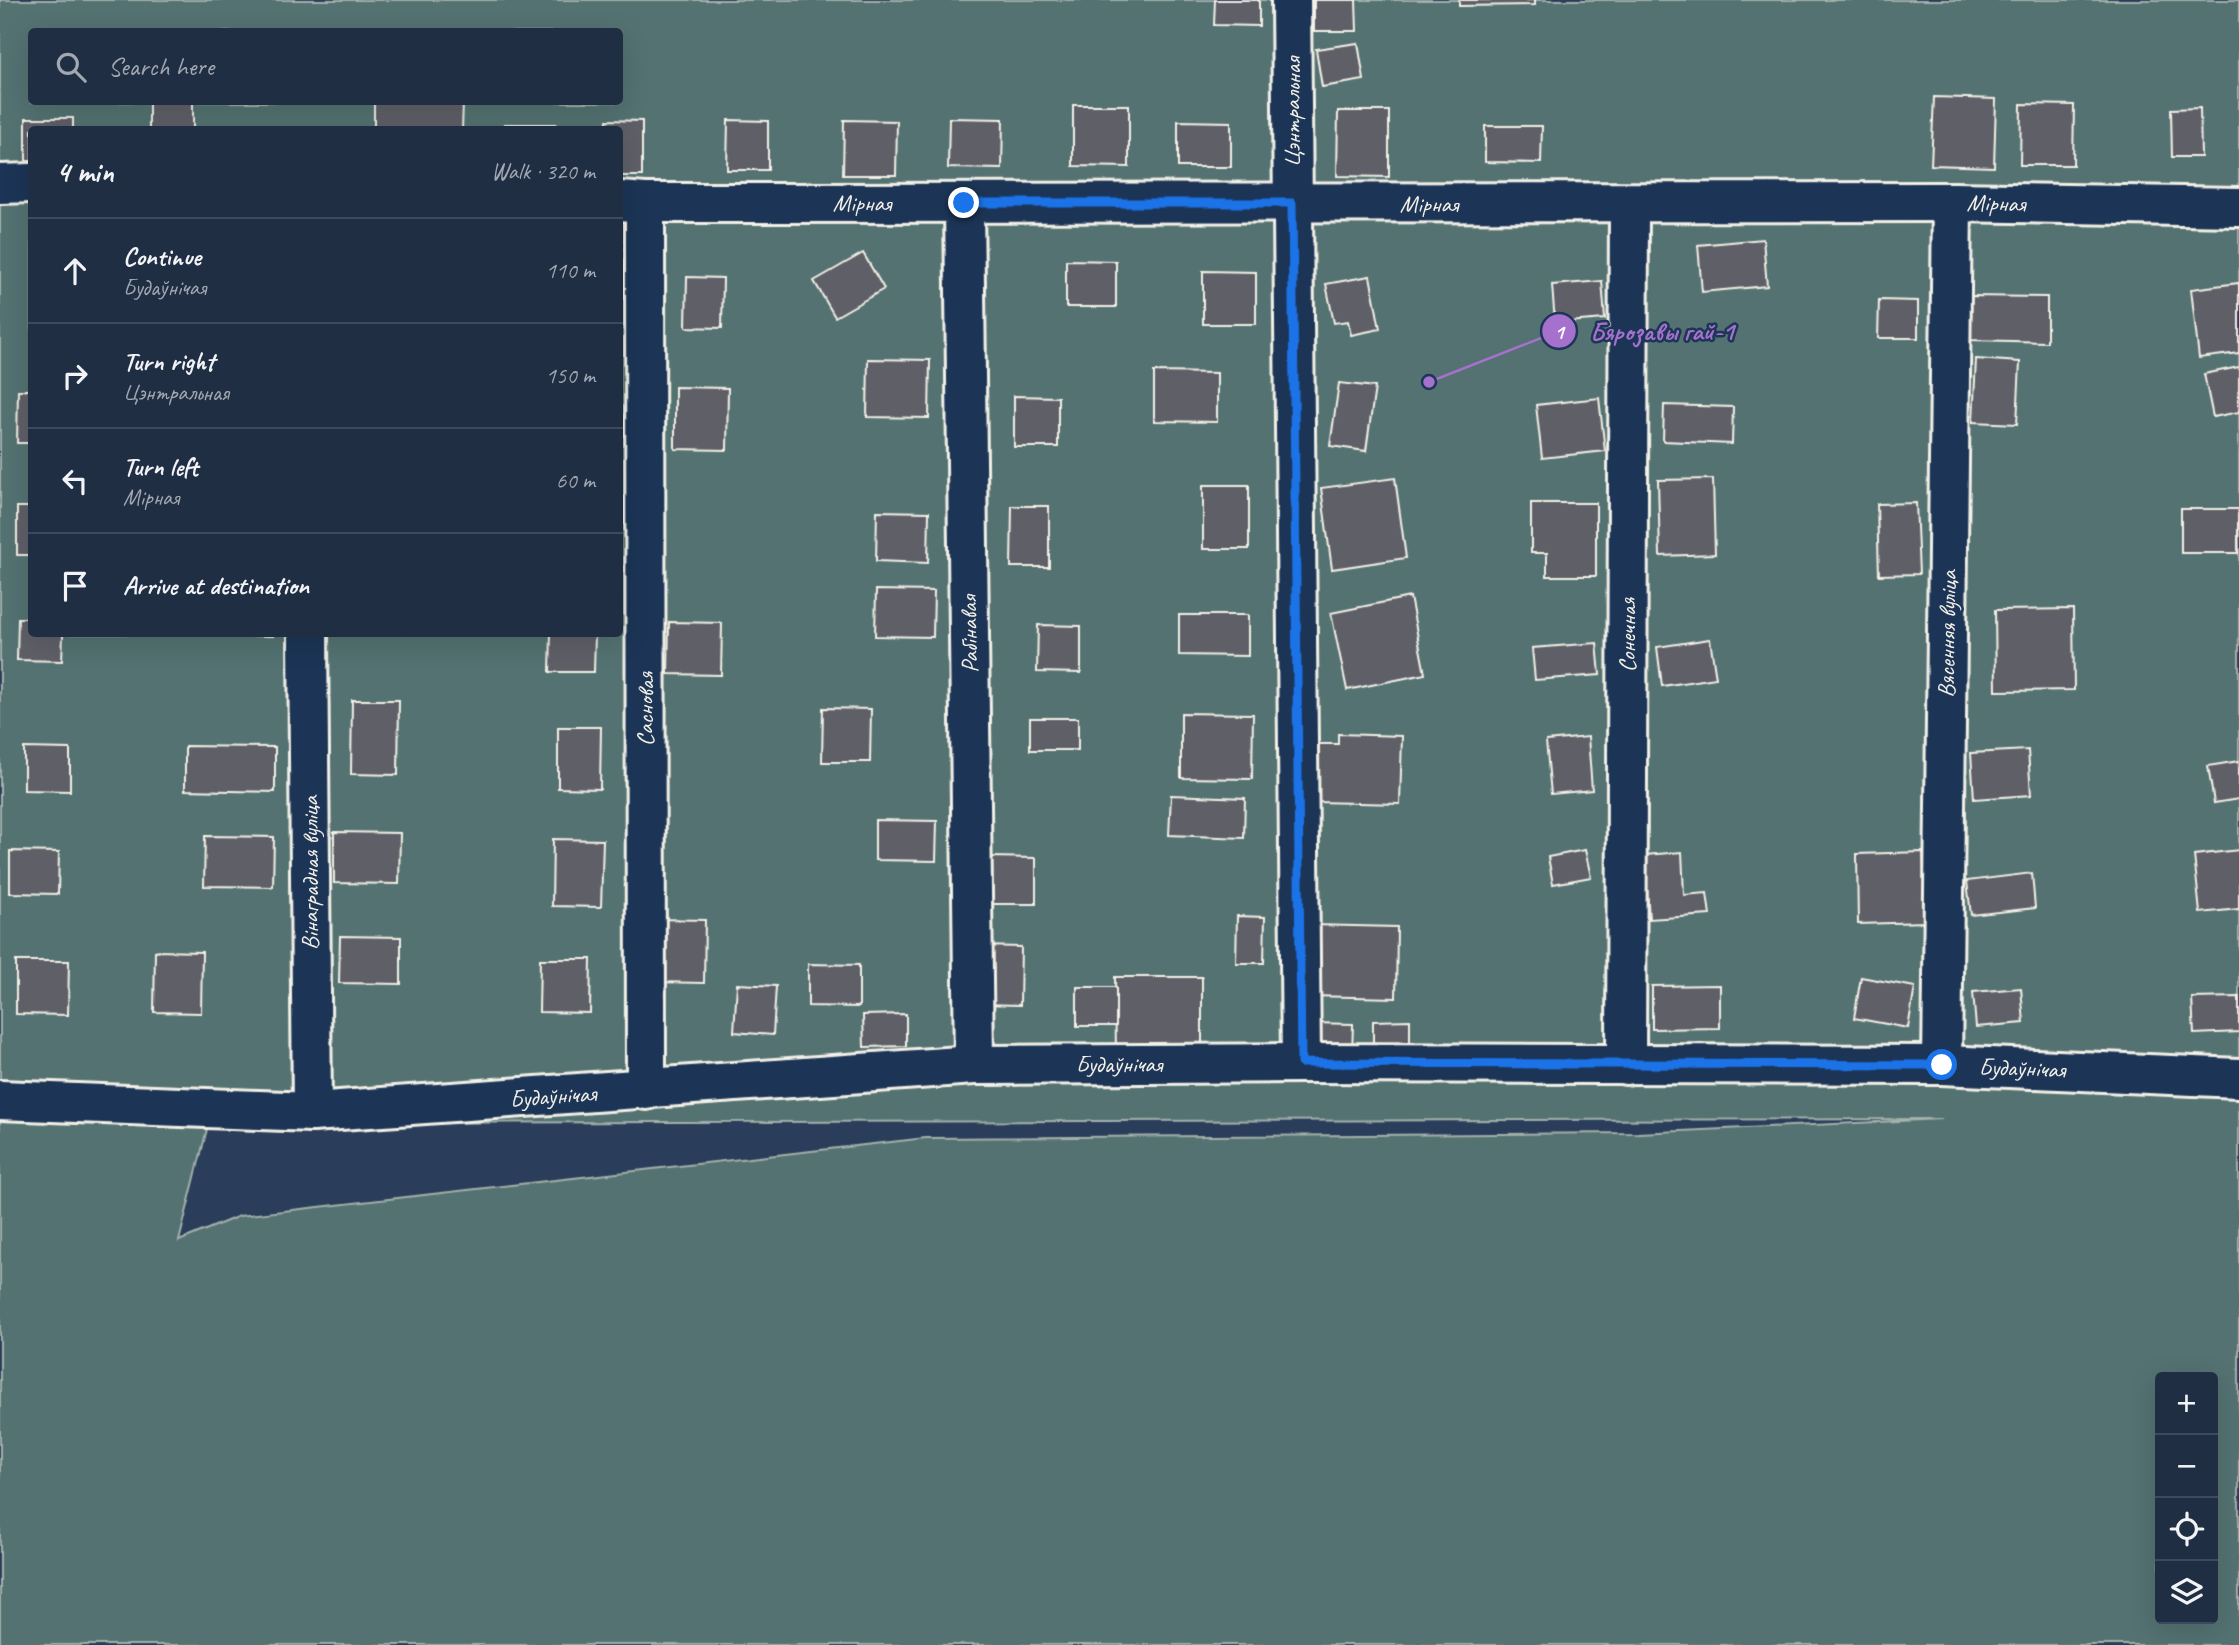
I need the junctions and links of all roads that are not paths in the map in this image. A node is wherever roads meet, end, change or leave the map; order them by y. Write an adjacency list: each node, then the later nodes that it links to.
1 (1291, 0): 7 (street, Цэнтральная)
2 (28, 183): 3 (street)
3 (0, 184)
4 (632, 202): 6 (street, Мірная); 16 (street, Сасновая)
5 (1952, 202): 8 (street, Мірная); 9 (street, Мірная); 14 (street, Вясенняя вуліца)
6 (964, 203): 7 (street, Мірная); 12 (street, Рабінавая)
7 (1292, 203): 8 (street, Мірная); 11 (street, Цэнтральная)
8 (1629, 204): 13 (street, Сонечная)
9 (2239, 207)
10 (309, 637): 18 (street, Вінаградная вуліца)
11 (1301, 1063): 12 (street, Будаўнічая); 13 (street, Будаўнічая)
12 (974, 1065): 16 (street, Будаўнічая)
13 (1626, 1065): 14 (street, Будаўнічая)
14 (1942, 1065): 15 (street, Будаўнічая)
15 (2239, 1078)
16 (646, 1090): 18 (street, Будаўнічая)
17 (0, 1100): 18 (street, Будаўнічая)
18 (312, 1112)

